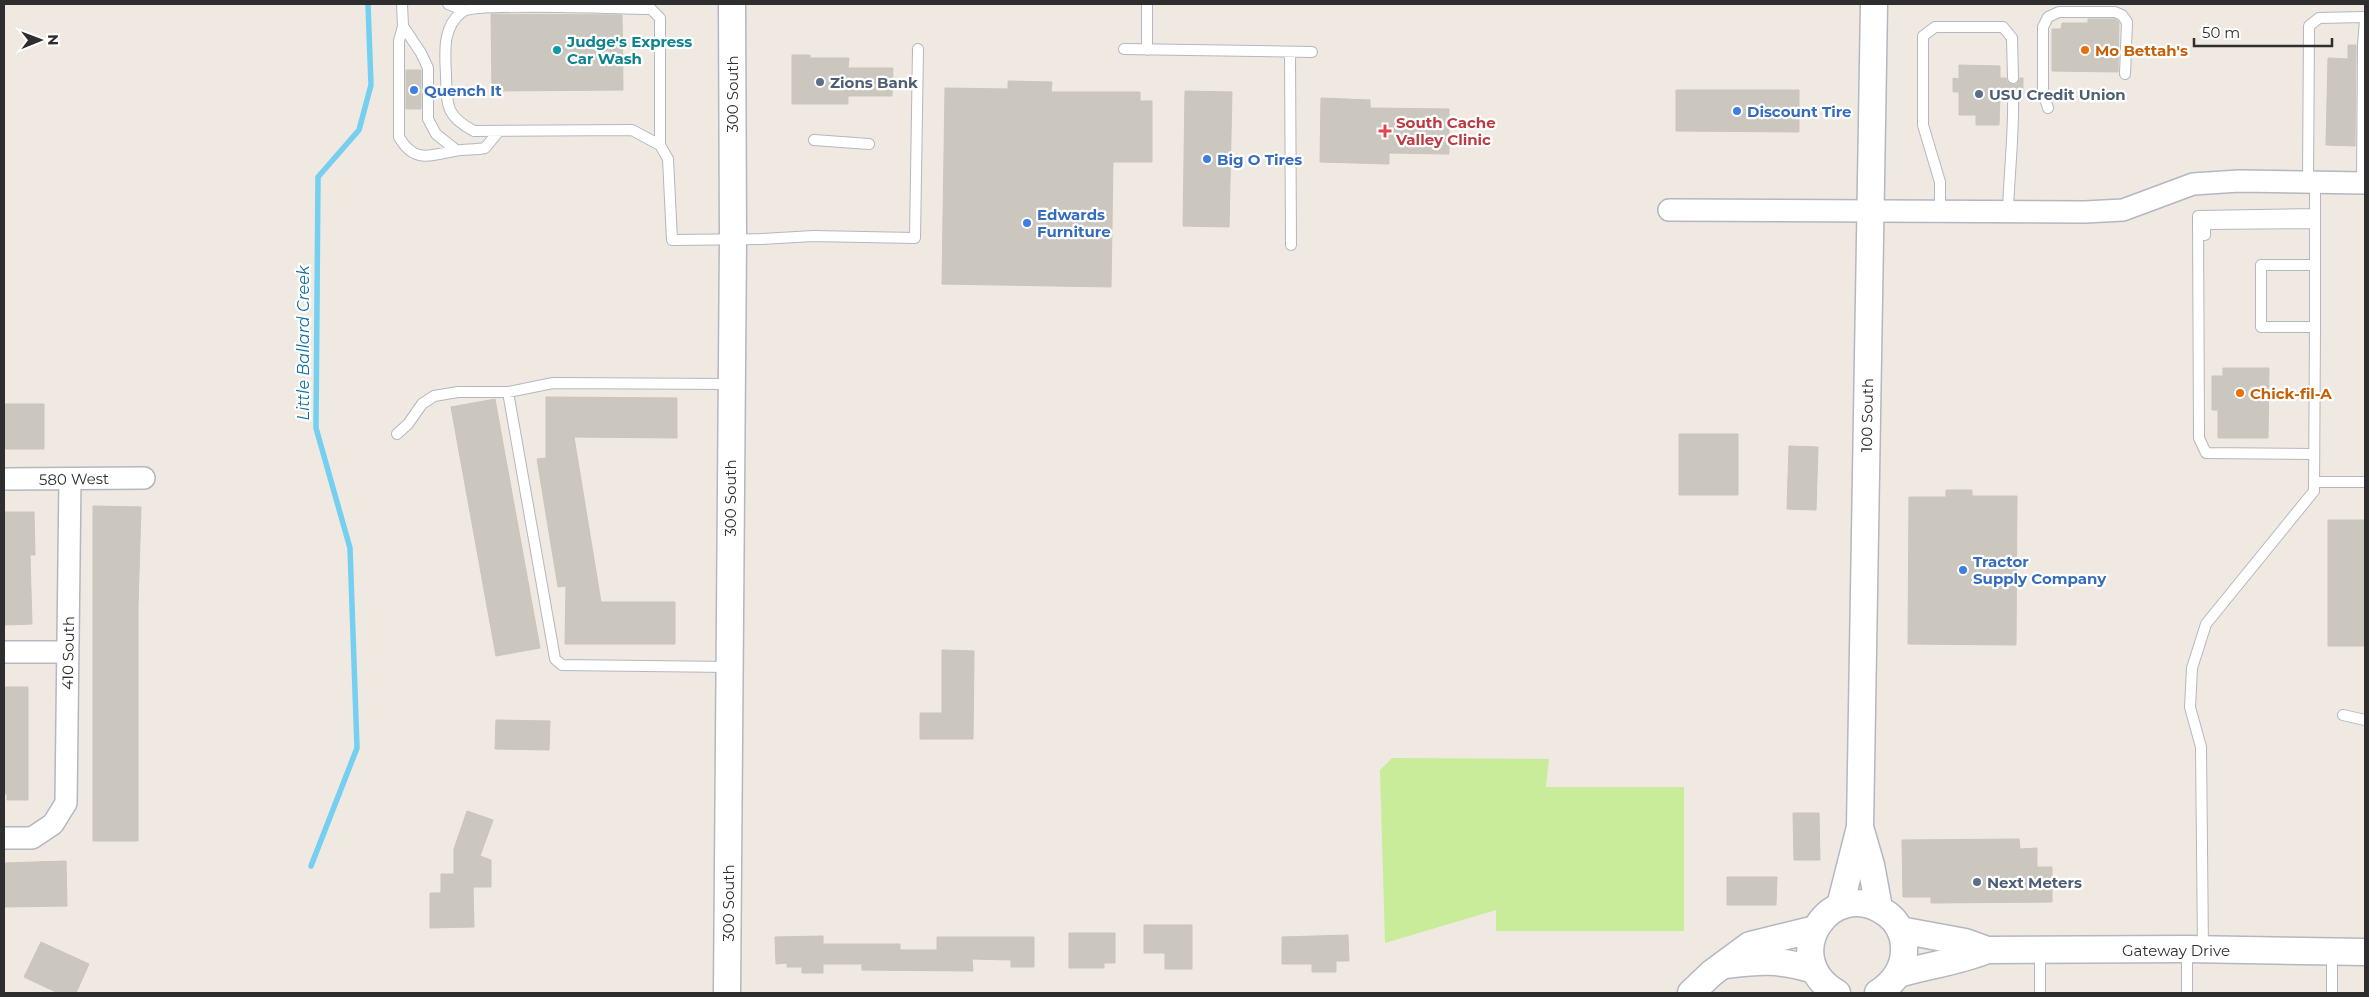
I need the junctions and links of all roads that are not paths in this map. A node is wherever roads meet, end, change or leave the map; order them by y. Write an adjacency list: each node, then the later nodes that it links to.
1 (402, 4): 8 (lane)
2 (448, 4): 6 (lane)
3 (732, 4): 30 (street, 300 South)
4 (1147, 4): 11 (lane)
5 (1874, 4): 26 (street, 100 South)
6 (463, 10): 18 (lane); 21 (lane)
7 (2365, 19): 23 (lane); 24 (lane)
8 (403, 26): 22 (lane); 22 (lane)
9 (918, 49): 30 (lane)
10 (1124, 49): 11 (lane)
11 (1147, 50): 12 (lane)
12 (1290, 52): 13 (lane); 31 (lane)
13 (1312, 52)
14 (2125, 74): 17 (lane)
15 (2013, 78): 27 (lane)
16 (2013, 96): 28 (lane)
17 (2048, 108)
18 (499, 131): 21 (lane); 22 (lane)
19 (814, 140): 20 (lane)
20 (869, 144)
21 (660, 145): 30 (lane)
22 (456, 150)
23 (2311, 182): 24 (street); 28 (street); 29 (lane)
24 (2364, 182)
25 (1669, 210): 26 (street)
26 (1870, 212): 27 (street); 48 (street, 100 South)
27 (1940, 212): 28 (street)
28 (2008, 212)
29 (2315, 218): 32 (lane); 37 (lane)
30 (733, 239): 34 (street, 300 South)
31 (1291, 244)
32 (2315, 265): 33 (lane); 33 (lane)
33 (2315, 327): 37 (lane)
34 (731, 384): 35 (lane); 45 (street, 300 South)
35 (508, 392): 36 (lane); 45 (lane)
36 (397, 434)
37 (2314, 450): 41 (lane)
38 (144, 478): 39 (street, 580 West)
39 (70, 479): 40 (street, 580 West); 44 (street, 410 South)
40 (4, 480)
41 (2314, 482): 42 (lane); 54 (lane)
42 (2365, 482)
43 (4, 652): 44 (street)
44 (68, 652): 49 (street, 410 South)
45 (729, 666): 62 (street, 300 South)
46 (2343, 715): 47 (lane)
47 (2365, 720)
48 (1860, 827): 50 (street, 100 South); 51 (street, 100 South)
49 (4, 838)
50 (1840, 906): 51 (street); 52 (street)
51 (1879, 908): 53 (street)
52 (1815, 929): 59 (street); 60 (street)
53 (1900, 930): 55 (street, Gateway Drive); 61 (street)
54 (2195, 949): 56 (street, Gateway Drive); 57 (street, Gateway Drive); 67 (lane)
55 (1987, 950): 56 (street, Gateway Drive); 61 (street, Gateway Drive)
56 (2040, 951): 66 (lane)
57 (2332, 952): 58 (street, Gateway Drive); 68 (lane)
58 (2365, 952)
59 (1724, 965): 60 (street); 63 (street)
60 (1814, 970): 64 (street)
61 (1899, 974): 65 (street)
62 (727, 993)
63 (1691, 993)
64 (1836, 993)
65 (1878, 993)
66 (2040, 993)
67 (2187, 993)
68 (2332, 993)

